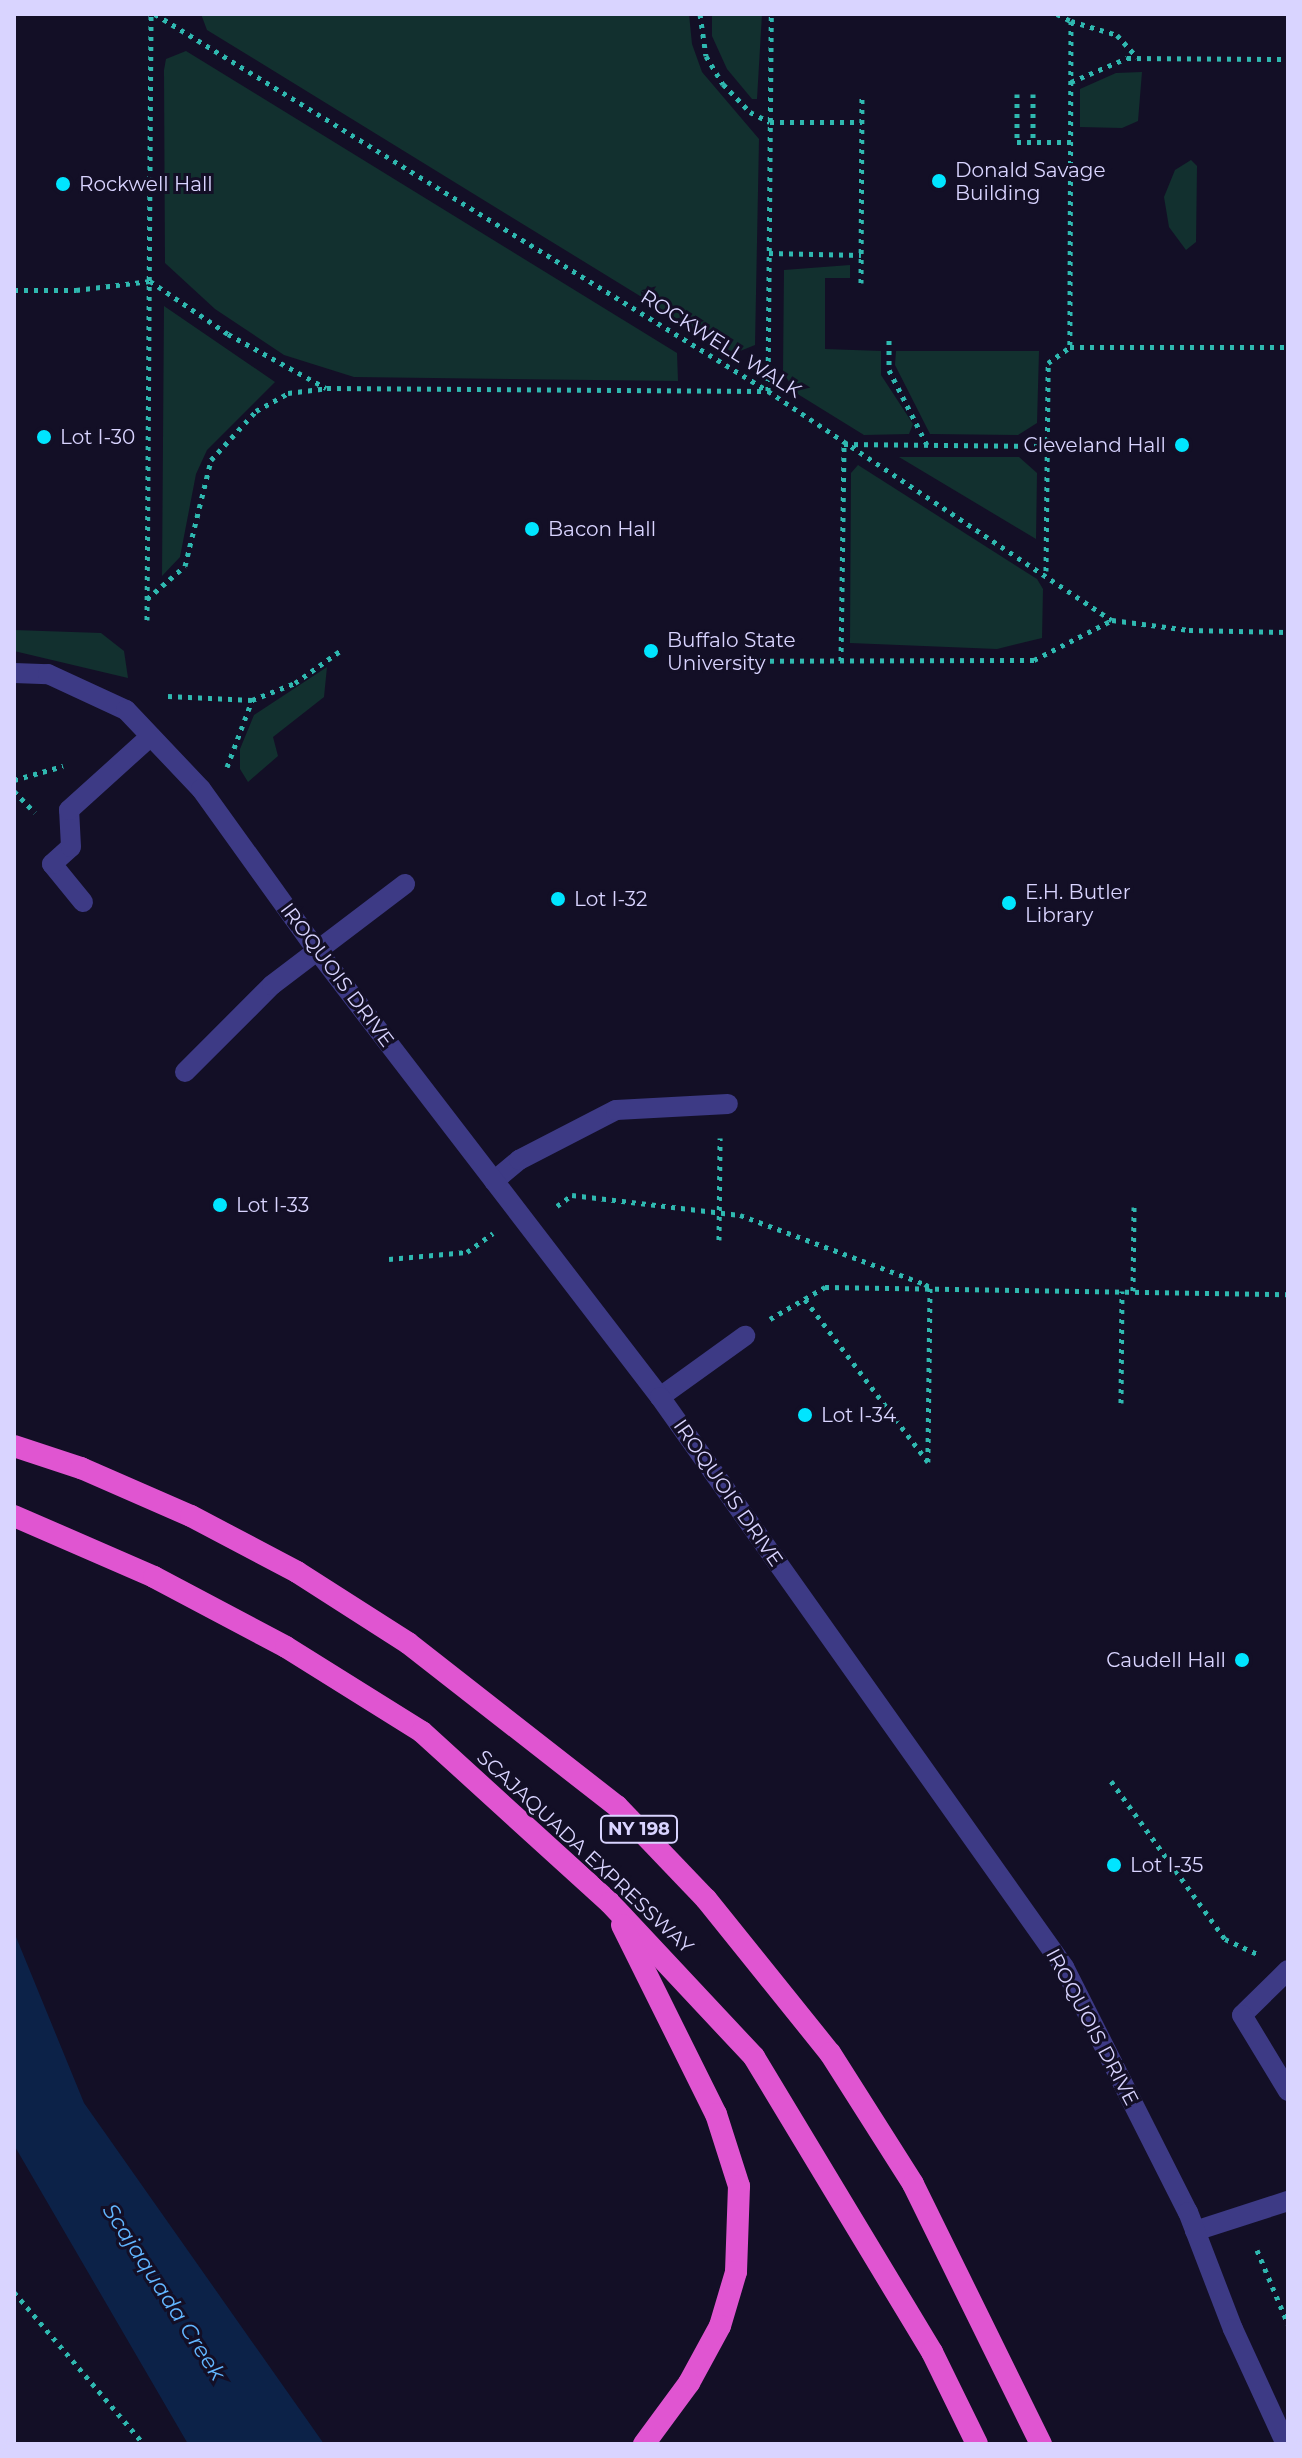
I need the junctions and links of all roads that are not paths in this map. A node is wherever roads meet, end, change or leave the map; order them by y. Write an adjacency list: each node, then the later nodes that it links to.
1 (14, 673): 2 (street, IROQUOIS DRIVE)
2 (151, 736): 4 (street); 5 (street, IROQUOIS DRIVE)
3 (405, 884): 5 (street)
4 (83, 902)
5 (316, 949): 6 (street); 8 (street, IROQUOIS DRIVE)
6 (185, 1072)
7 (728, 1104): 8 (street)
8 (494, 1181): 10 (street, IROQUOIS DRIVE)
9 (745, 1336): 10 (street)
10 (660, 1397): 17 (street, IROQUOIS DRIVE)
11 (14, 1446): 20 (highway, NY 198)
12 (14, 1516): 13 (highway, SCAJAQUADA EXPRESSWAY)
13 (610, 1903): 18 (highway); 19 (highway, SCAJAQUADA EXPRESSWAY)
14 (1288, 1970): 15 (street)
15 (1288, 2091)
16 (1288, 2201): 17 (street)
17 (1195, 2231): 21 (street, IROQUOIS DRIVE)
18 (644, 2444)
19 (977, 2444)
20 (1041, 2444)
21 (1286, 2444)

